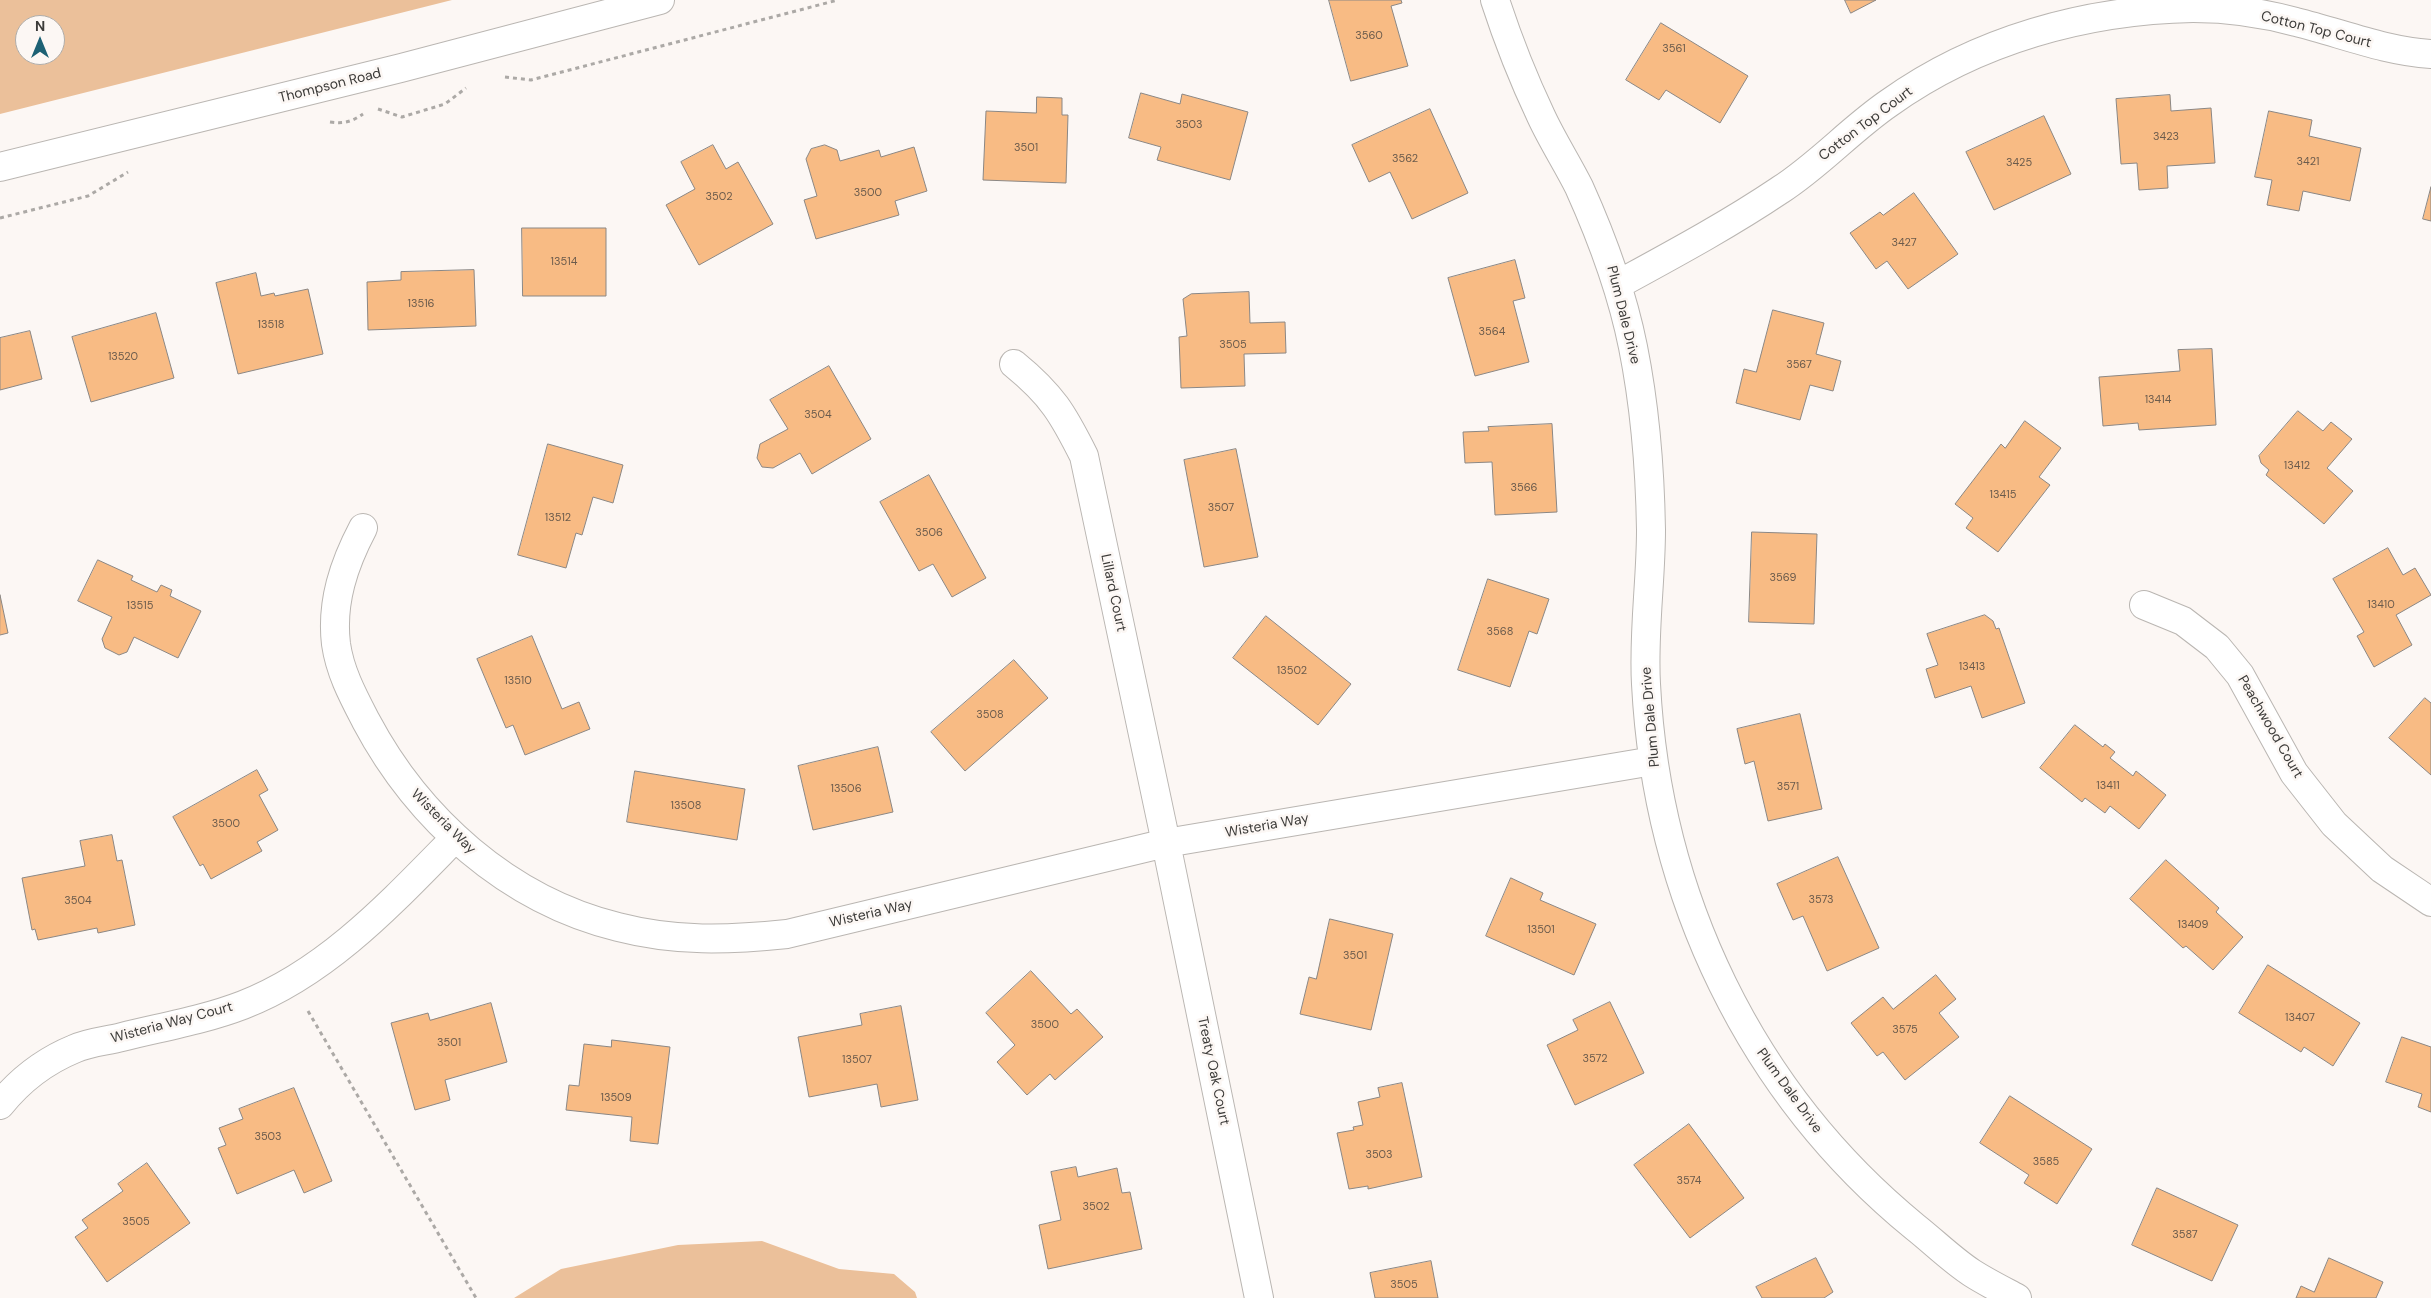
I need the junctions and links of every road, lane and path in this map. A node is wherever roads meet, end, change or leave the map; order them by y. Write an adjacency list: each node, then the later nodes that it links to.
1 (660, 0): 10 (street, Thompson Road)
2 (838, 0): 5 (path)
3 (1495, 0): 13 (street, Plum Dale Drive)
4 (2431, 54): 13 (street, Cotton Top Court)
5 (502, 77)
6 (468, 86): 7 (path)
7 (372, 110)
8 (367, 112): 9 (path)
9 (324, 121)
10 (0, 167)
11 (130, 171): 12 (path)
12 (0, 218)
13 (1617, 285): 17 (street, Plum Dale Drive)
14 (1014, 364): 19 (street, Lillard Court)
15 (364, 528): 18 (street, Wisteria Way)
16 (2144, 605): 20 (street, Peachwood Court)
17 (1653, 761): 19 (street, Wisteria Way); 25 (street, Plum Dale Drive)
18 (455, 838): 19 (street, Wisteria Way); 21 (street, Wisteria Way Court)
19 (1166, 843): 24 (street, Treaty Oak Court)
20 (2431, 902)
21 (290, 980): 22 (street, Wisteria Way Court); 23 (path)
22 (0, 1105)
23 (476, 1298)
24 (1259, 1298)
25 (2017, 1298)

